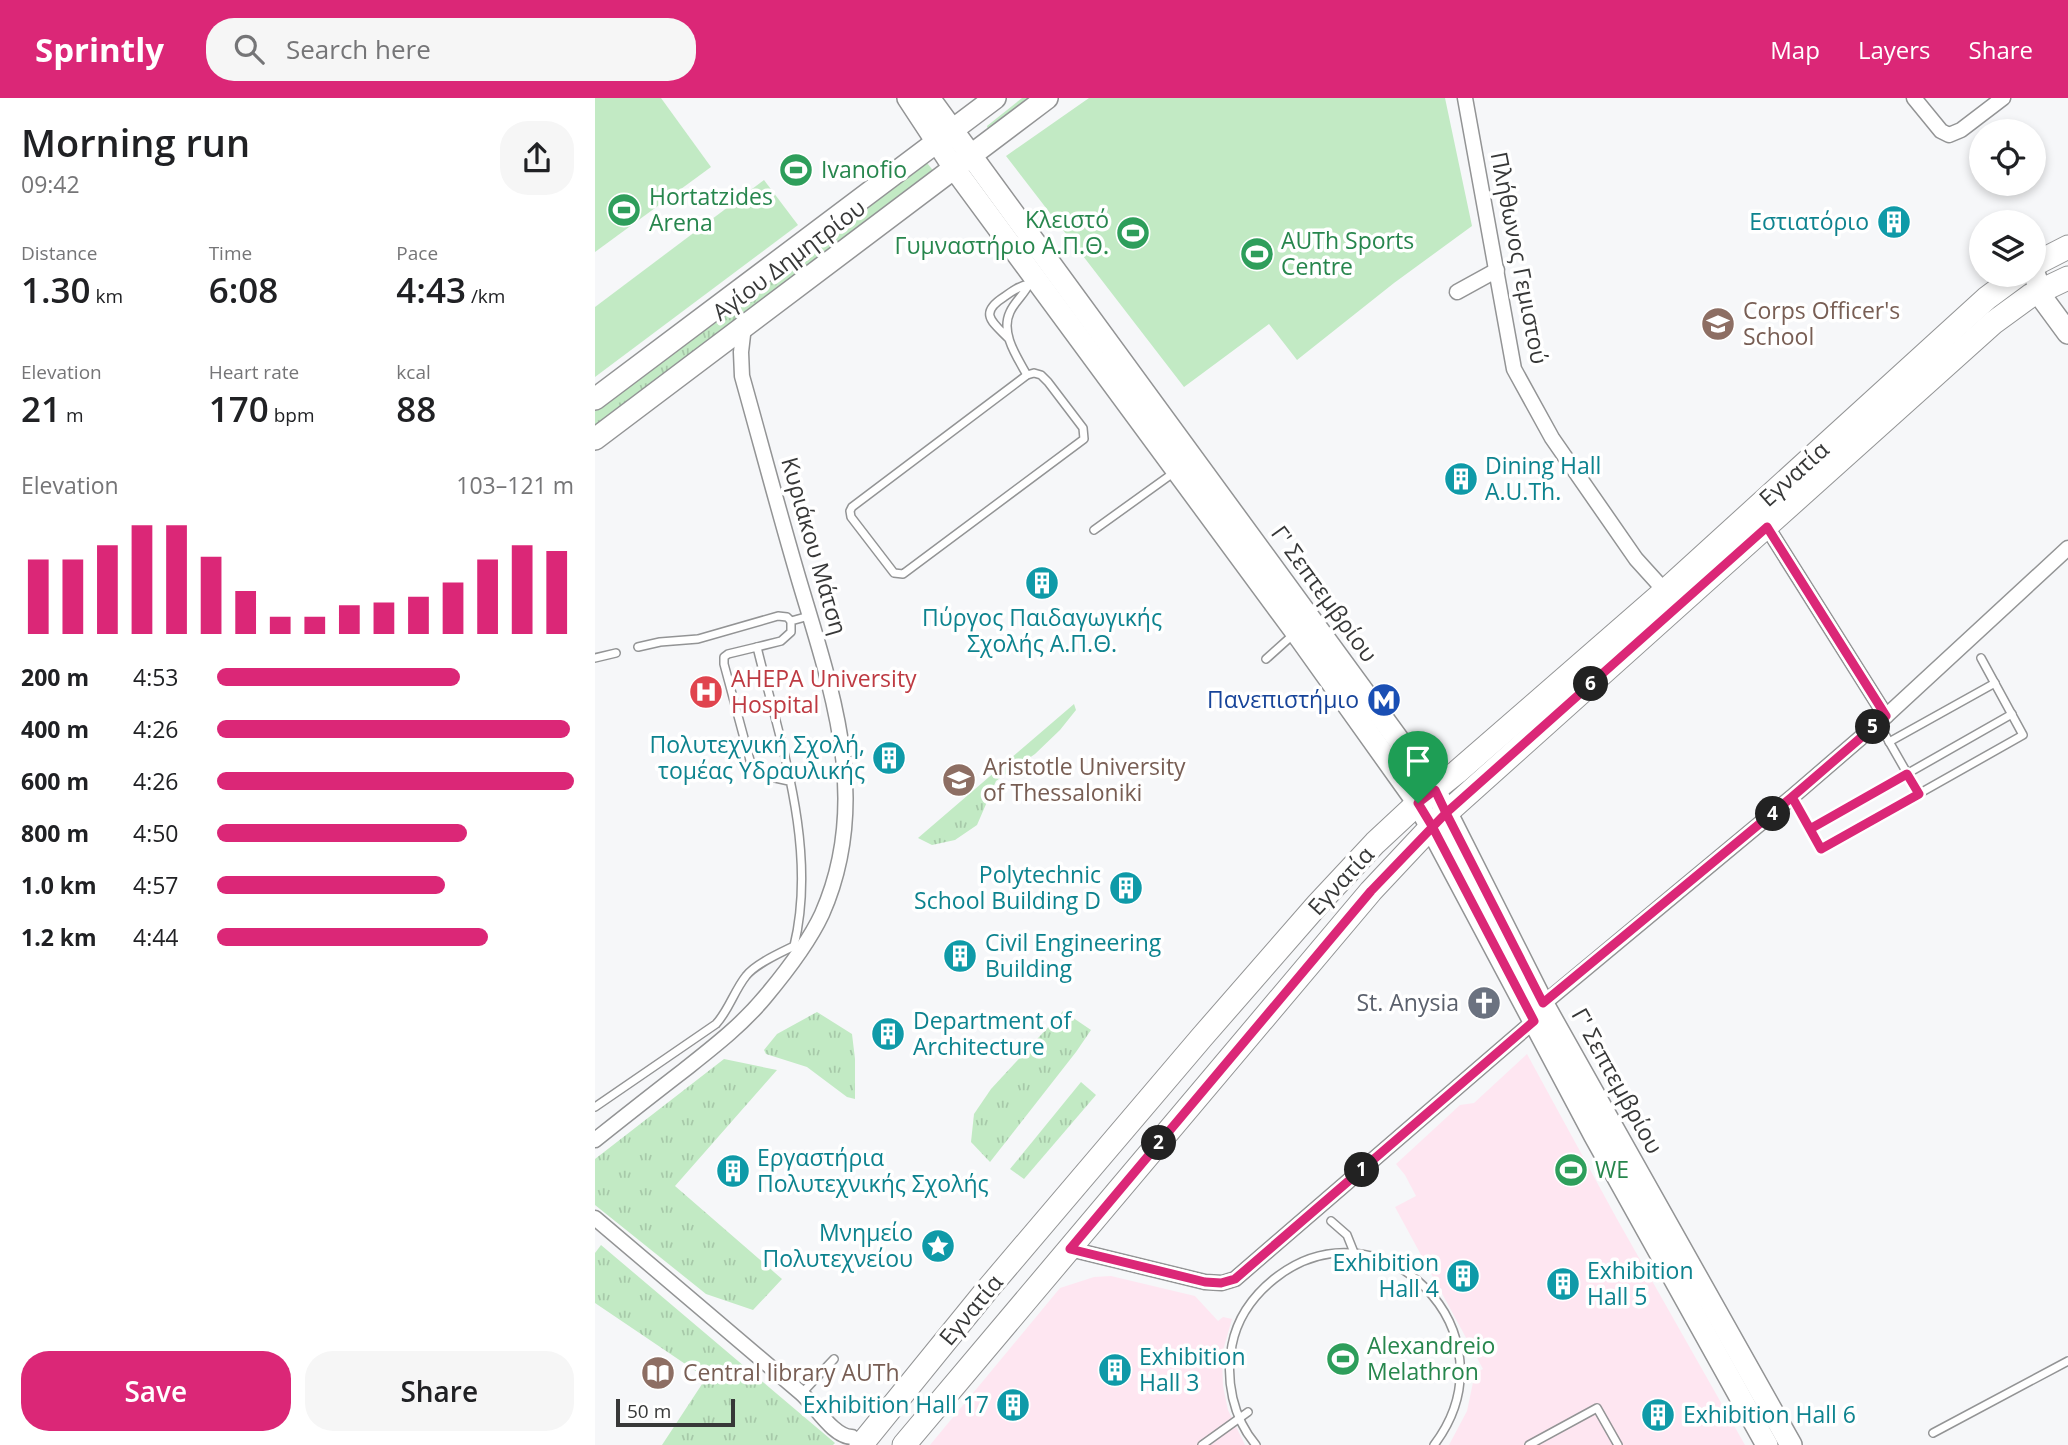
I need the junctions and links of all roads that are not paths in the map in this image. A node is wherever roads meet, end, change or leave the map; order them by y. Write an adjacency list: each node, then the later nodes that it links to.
1 (908, 98): 8 (main road, Γ' Σεπτεμβρίου)
2 (929, 98): 8 (main road, Γ' Σεπτεμβρίου)
3 (995, 98): 8 (main road, Αγίου Δημητρίου)
4 (1047, 98): 9 (main road, Αγίου Δημητρίου)
5 (1914, 98): 6 (street)
6 (2003, 98)
7 (1469, 100): 12 (street, Πλήθωνος Γεμιστού)
8 (945, 136): 9 (main road, Γ' Σεπτεμβρίου); 10 (main road, Γ' Σεπτεμβρίου); 21 (main road, Αγίου Δημητρίου)
9 (971, 155): 10 (main road, Αγίου Δημητρίου); 45 (main road, Γ' Σεπτεμβρίου)
10 (954, 168): 14 (main road, Γ' Σεπτεμβρίου); 17 (main road, Αγίου Δημητρίου)
11 (2068, 247): 13 (main road, Εγνατία)
12 (1497, 270): 16 (street); 27 (street, Πλήθωνος Γεμιστού)
13 (2048, 278): 18 (main road); 24 (main road, Εγνατία)
14 (1032, 281): 19 (lane); 19 (lane); 23 (main road, Γ' Σεπτεμβρίου)
15 (2002, 287): 27 (main road, Εγνατία)
16 (1457, 292)
17 (744, 326): 22 (main road, Αγίου Δημητρίου); 28 (street, Κυριάκου Μάτση)
18 (2068, 333)
19 (1008, 338): 20 (lane)
20 (1027, 375): 20 (lane)
21 (595, 399)
22 (595, 439)
23 (1176, 471): 25 (lane); 30 (main road, Γ' Σεπτεμβρίου)
24 (1767, 527): 39 (street); 47 (main road, Εγνατία)
25 (1094, 530)
26 (2068, 548): 39 (street)
27 (1665, 591): 45 (main road, Εγνατία)
28 (810, 616): 29 (lane); 51 (street, Κυριάκου Μάτση)
29 (791, 621): 31 (lane); 32 (lane)
30 (1296, 632): 36 (lane); 45 (main road, Γ' Σεπτεμβρίου)
31 (757, 647): 43 (lane); 43 (lane)
32 (638, 648)
33 (616, 653): 34 (lane)
34 (595, 658)
35 (1981, 658): 37 (lane)
36 (1266, 659)
37 (1995, 683): 38 (lane); 41 (lane)
38 (2012, 714): 42 (lane); 44 (lane)
39 (1886, 716): 46 (street)
40 (1883, 731): 41 (lane)
41 (1889, 742): 42 (lane)
42 (1907, 774): 44 (lane); 48 (lane)
43 (789, 781): 50 (lane)
44 (1919, 794): 48 (lane)
45 (1427, 796): 47 (main road, Γ' Σεπτεμβρίου); 63 (main road, Εγνατία)
46 (1792, 797): 48 (lane); 49 (street)
47 (1439, 819): 49 (main road, Γ' Σεπτεμβρίου); 54 (main road, Εγνατία)
48 (1810, 829)
49 (1539, 1012): 54 (street); 56 (main road, Γ' Σεπτεμβρίου)
50 (595, 1107)
51 (595, 1140)
52 (595, 1218): 59 (street)
53 (1331, 1221): 55 (lane)
54 (1070, 1249): 64 (main road, Εγνατία)
55 (1355, 1255): 61 (lane); 67 (lane)
56 (1678, 1264): 70 (main road, Γ' Σεπτεμβρίου); 71 (main road, Γ' Σεπτεμβρίου)
57 (834, 1359): 59 (lane)
58 (2068, 1361): 62 (lane)
59 (801, 1393): 63 (street)
60 (1248, 1412): 61 (lane)
61 (1239, 1418): 65 (lane); 66 (lane)
62 (1933, 1433)
63 (858, 1442)
64 (904, 1445)
65 (1202, 1445)
66 (1256, 1445)
67 (1434, 1445)
68 (1529, 1445): 69 (lane)
69 (1618, 1445)
70 (1767, 1445)
71 (1791, 1445)

